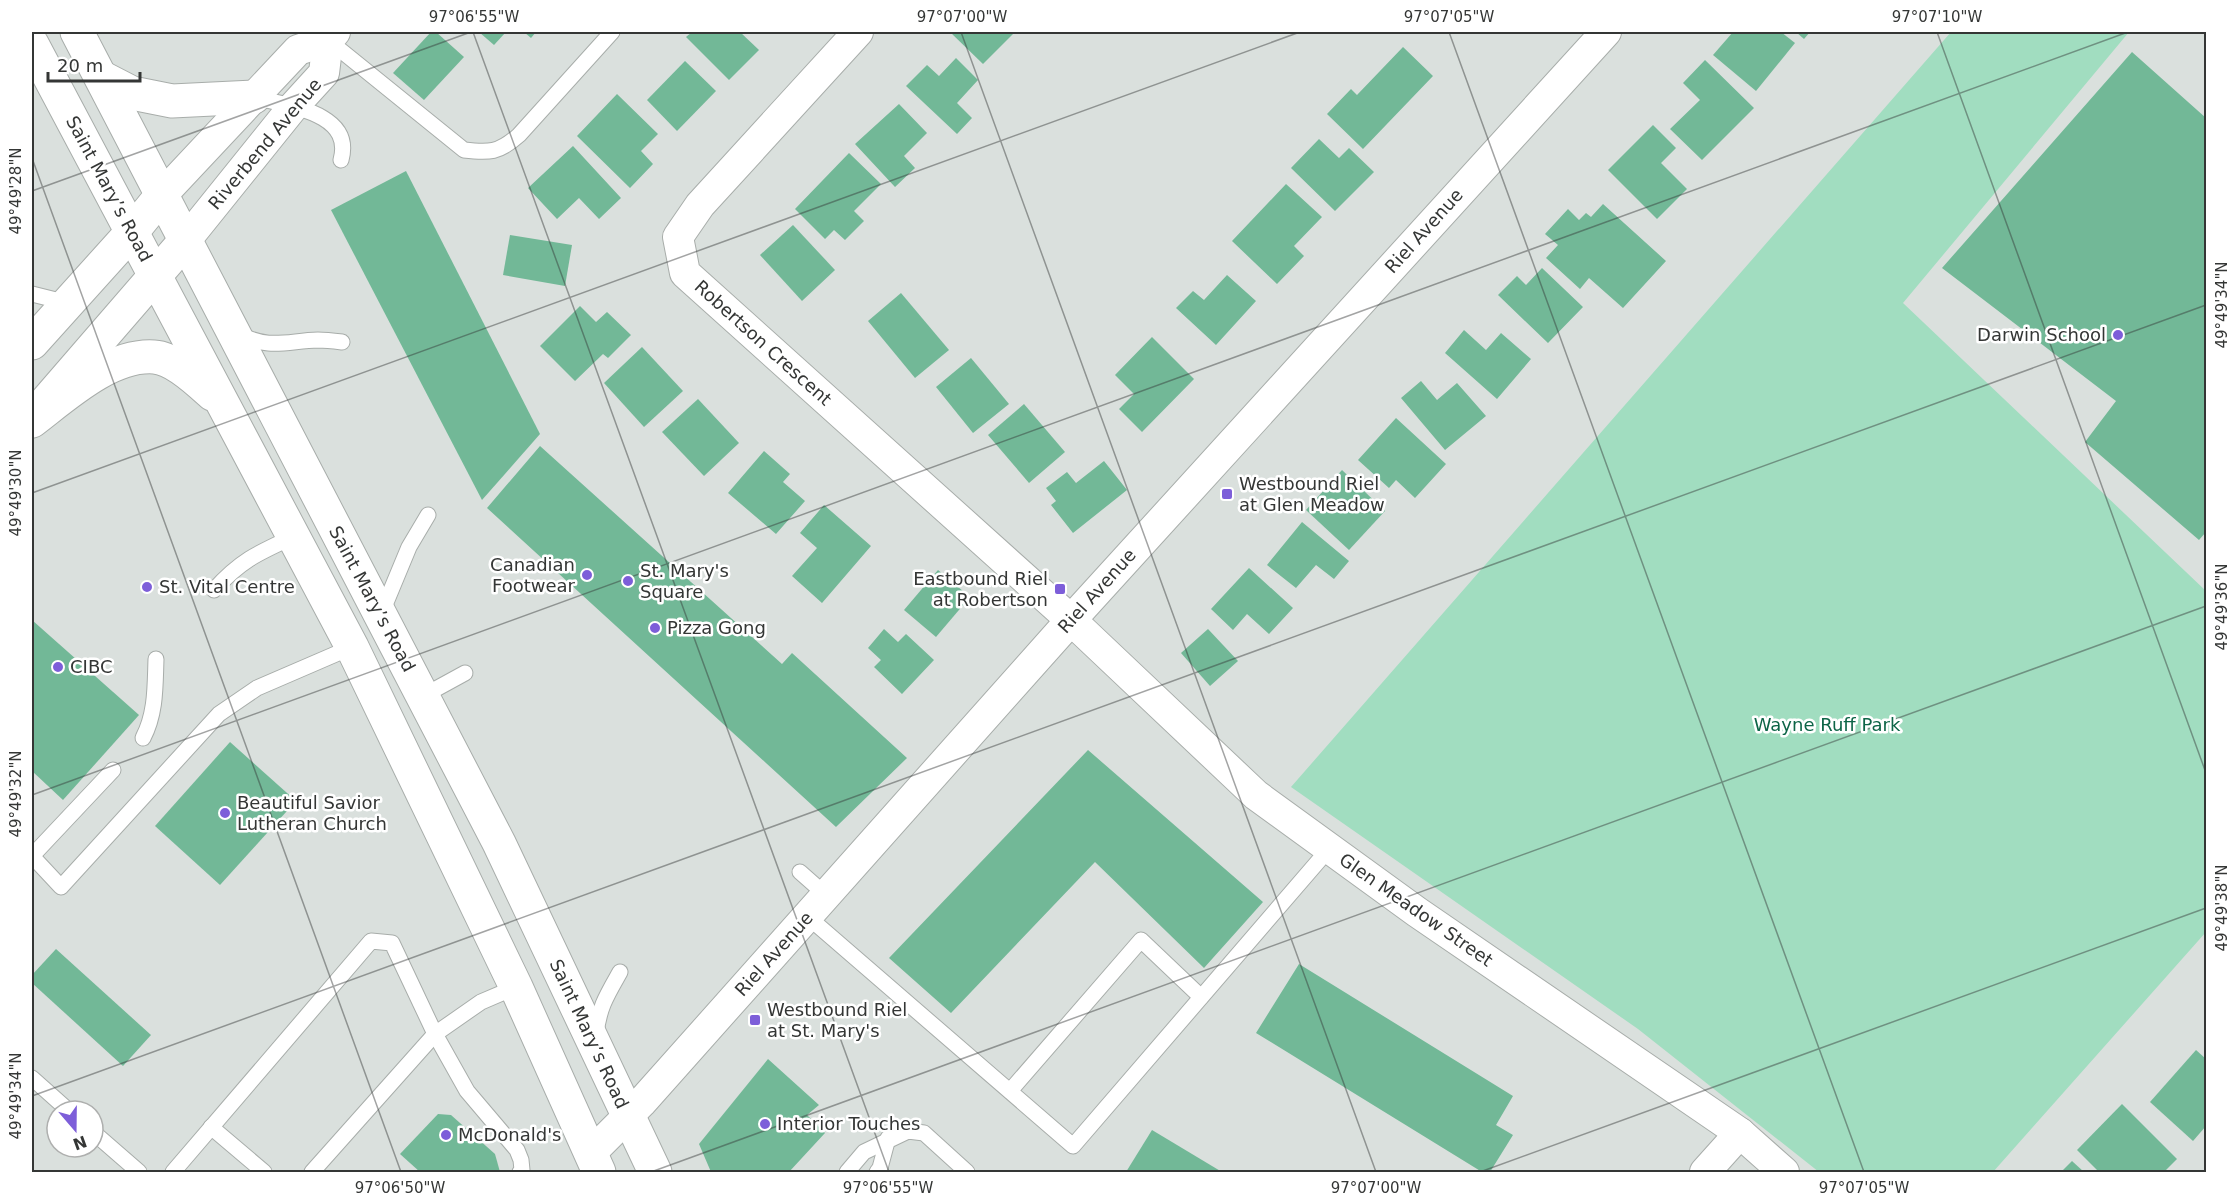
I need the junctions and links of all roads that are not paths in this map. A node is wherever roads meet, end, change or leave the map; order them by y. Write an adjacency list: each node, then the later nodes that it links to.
1 (77, 32): 8 (main road, Saint Mary’s Road)
2 (612, 32): 5 (lane)
3 (858, 32): 27 (street, Robertson Crescent)
4 (1606, 32): 27 (street, Riel Avenue)
5 (331, 36): 6 (street, Riverbend Avenue); 10 (street, Riverbend Avenue)
6 (294, 41): 9 (street, Riverbend Avenue)
7 (32, 44): 13 (main road, Saint Mary’s Road)
8 (101, 77): 9 (main road); 12 (main road, Saint Mary’s Road)
9 (254, 97): 10 (lane); 12 (street, Riverbend Avenue)
10 (293, 107): 11 (lane); 14 (street, Riverbend Avenue)
11 (341, 160)
12 (162, 195): 13 (main road); 14 (main road, Saint Mary’s Road)
13 (131, 233): 15 (main road, Saint Mary’s Road); 17 (main road)
14 (186, 240): 15 (main road); 18 (main road, Saint Mary’s Road)
15 (156, 275): 21 (main road, Saint Mary’s Road); 22 (main road)
16 (32, 294): 17 (lane)
17 (68, 303): 20 (main road)
18 (231, 329): 19 (lane); 26 (main road, Saint Mary’s Road)
19 (342, 342)
20 (32, 343)
21 (225, 405): 22 (main road); 24 (main road, Saint Mary’s Road)
22 (32, 419)
23 (428, 516): 26 (lane)
24 (295, 536): 25 (lane); 28 (main road, Saint Mary’s Road)
25 (214, 590)
26 (381, 615): 31 (main road, Saint Mary’s Road)
27 (1071, 620): 34 (street, Glen Meadow Street); 37 (street, Riel Avenue)
28 (352, 647): 35 (lane); 39 (main road, Saint Mary’s Road)
29 (156, 658): 32 (lane)
30 (465, 673): 31 (lane)
31 (423, 696): 42 (main road, Saint Mary’s Road)
32 (143, 738)
33 (113, 770): 35 (lane)
34 (1328, 849): 40 (lane); 48 (street, Glen Meadow Street)
35 (32, 856)
36 (800, 872): 37 (lane)
37 (817, 906): 44 (lane); 46 (street, Riel Avenue)
38 (620, 972): 42 (lane)
39 (516, 987): 41 (lane); 51 (main road, Saint Mary’s Road)
40 (1202, 997): 44 (lane); 44 (lane)
41 (435, 1034): 47 (lane); 55 (lane); 56 (lane)
42 (595, 1046): 46 (main road, Saint Mary’s Road)
43 (32, 1078): 45 (lane)
44 (1010, 1091)
45 (56, 1099)
46 (628, 1116): 51 (street, Riel Avenue); 57 (main road, Saint Mary’s Road)
47 (211, 1127): 53 (lane); 54 (lane)
48 (1740, 1133): 61 (street); 62 (street, Glen Meadow Street)
49 (888, 1138): 58 (lane); 59 (lane); 60 (lane)
50 (105, 1143): 52 (lane)
51 (595, 1163)
52 (139, 1173)
53 (173, 1173)
54 (264, 1173)
55 (312, 1173)
56 (520, 1173)
57 (655, 1173)
58 (847, 1173)
59 (876, 1173)
60 (968, 1173)
61 (1705, 1173)
62 (1784, 1173)

